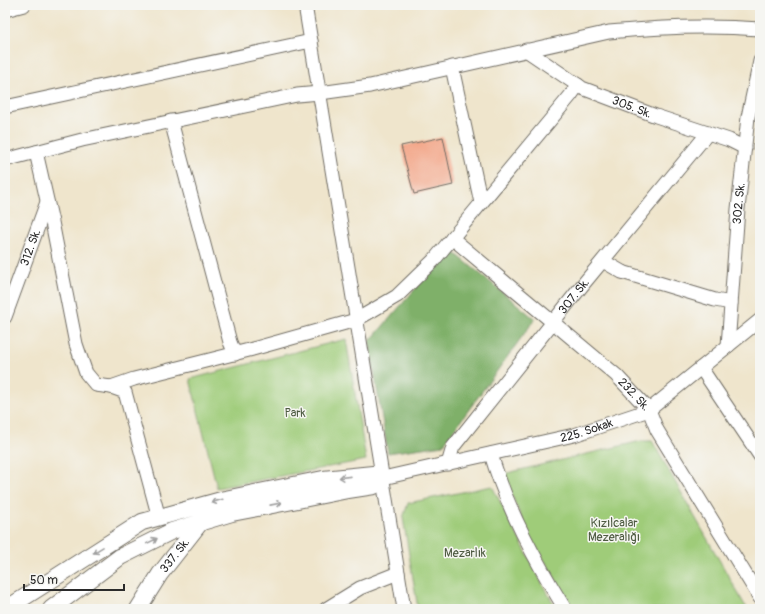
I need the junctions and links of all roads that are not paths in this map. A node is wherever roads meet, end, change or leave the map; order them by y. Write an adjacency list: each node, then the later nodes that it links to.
1 (24, 5): 3 (street)
2 (305, 5): 5 (street)
3 (5, 10)
4 (760, 29): 6 (street)
5 (311, 41): 10 (street); 11 (street)
6 (526, 50): 8 (street); 9 (street, 305. Sk.)
7 (760, 61): 14 (street, 302. Sk.)
8 (452, 67): 10 (street); 18 (street)
9 (578, 85): 13 (street, 305. Sk.); 18 (street)
10 (320, 93): 12 (street); 23 (street)
11 (5, 107)
12 (171, 121): 15 (street); 27 (street)
13 (708, 133): 14 (street, 305. Sk.); 20 (street, 307. Sk.)
14 (745, 148): 21 (street, 302. Sk.)
15 (36, 152): 16 (street); 17 (street)
16 (5, 160)
17 (48, 202): 22 (street, 312. Sk.); 29 (street)
18 (481, 203): 19 (street)
19 (452, 238): 23 (street); 25 (street, 232. Sk.)
20 (603, 261): 21 (street); 25 (street, 307. Sk.)
21 (731, 303): 26 (street, 302. Sk.)
22 (5, 317)
23 (356, 320): 27 (street); 34 (street)
24 (760, 320): 26 (street, 225. Sokak)
25 (553, 322): 30 (street, 232. Sk.); 33 (street, 307. Sk.)
26 (728, 346): 28 (street, 225. Sokak)
27 (235, 354): 29 (street)
28 (701, 368): 30 (street, 225. Sokak); 32 (street)
29 (112, 387): 35 (street)
30 (649, 410): 31 (street, 225. Sokak); 38 (street, 232. Sk.)
31 (492, 454): 33 (street, 225. Sokak); 44 (street)
32 (760, 456)
33 (448, 464): 34 (street, 225. Sokak)
34 (383, 478): 35 (street, one-way to 35); 36 (street, one-way to 34); 37 (street)
35 (159, 518): 39 (street, one-way to 39)
36 (200, 522): 40 (street, one-way to 36); 41 (street, 337. Sk.)
37 (398, 573): 42 (street); 43 (street)
38 (760, 598)
39 (6, 609)
40 (50, 609)
41 (138, 609)
42 (326, 609)
43 (404, 609)
44 (565, 609)

